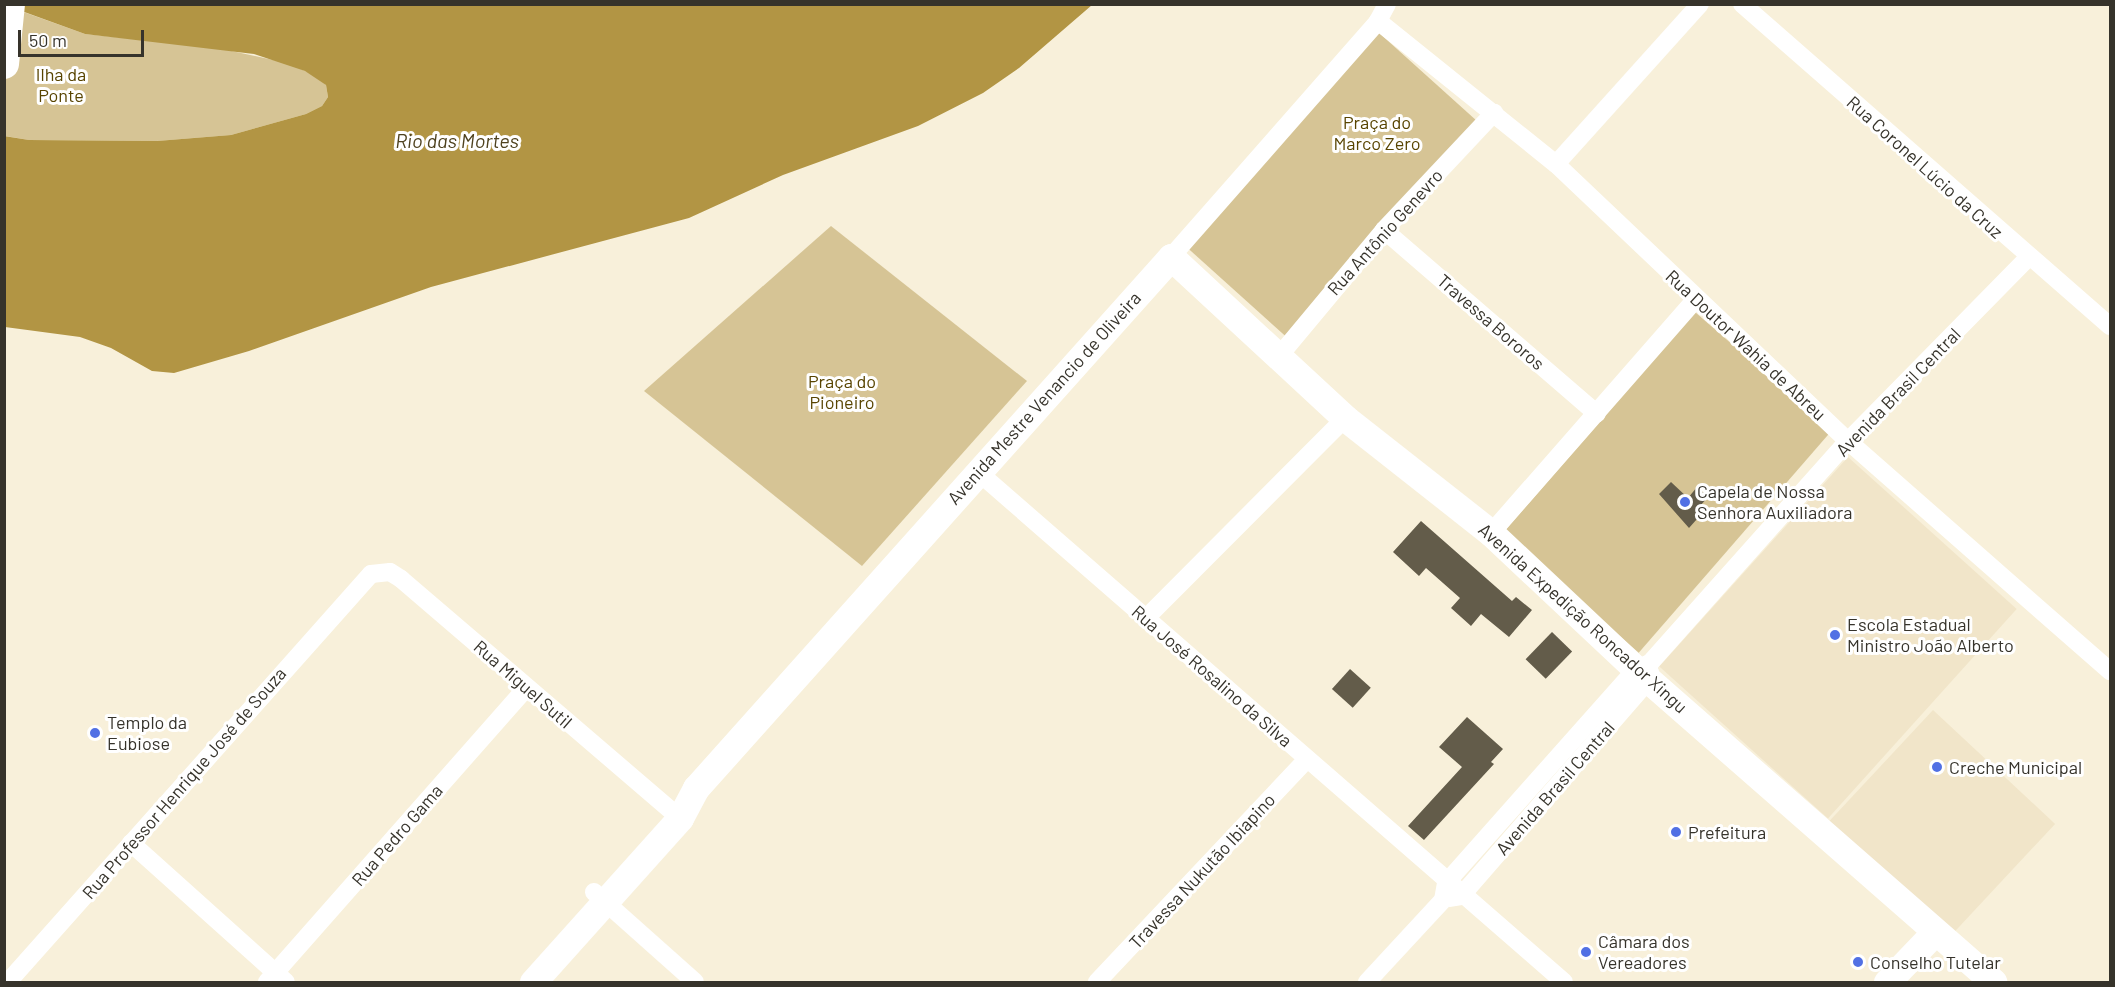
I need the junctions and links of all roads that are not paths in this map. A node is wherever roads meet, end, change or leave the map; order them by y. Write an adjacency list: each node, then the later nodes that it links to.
1 (10, 4): 6 (main road)
2 (1387, 4): 5 (street, Avenida Mestre Venancio de Oliveira)
3 (1700, 4): 8 (street)
4 (1742, 4): 11 (street, Rua Coronel Lúcio da Cruz)
5 (1378, 21): 7 (street, Rua Doutor Wahia de Abreu); 10 (street, Avenida Mestre Venancio de Oliveira)
6 (4, 64)
7 (1494, 113): 8 (street, Rua Doutor Wahia de Abreu); 9 (street, Rua Antônio Genevro)
8 (1556, 164): 12 (street, Rua Doutor Wahia de Abreu)
9 (1384, 230): 14 (street, Rua Antônio Genevro); 15 (street, Travessa Bororos)
10 (1171, 257): 14 (street, Avenida Expedição Roncador Xingu); 18 (street, Avenida Mestre Venancio de Oliveira)
11 (2028, 258): 13 (street, Rua Coronel Lúcio da Cruz); 17 (street, Avenida Brasil Central)
12 (1696, 299): 15 (street); 17 (street, Rua Doutor Wahia de Abreu)
13 (2110, 326)
14 (1280, 355): 16 (street, Avenida Expedição Roncador Xingu)
15 (1597, 414): 19 (street)
16 (1345, 418): 19 (street, Avenida Expedição Roncador Xingu); 21 (street)
17 (1848, 441): 22 (street, Avenida Brasil Central); 23 (street, Rua Doutor Wahia de Abreu)
18 (977, 471): 21 (street, Rua José Rosalino da Silva); 26 (street, Avenida Mestre Venancio de Oliveira)
19 (1491, 533): 22 (street, Avenida Expedição Roncador Xingu)
20 (361, 583): 24 (street, Rua Miguel Sutil); 27 (street, Rua Professor Henrique José de Souza)
21 (1147, 617): 25 (street, Rua José Rosalino da Silva)
22 (1645, 671): 28 (street, Avenida Brasil Central); 29 (street, Avenida Brasil Central); 31 (street, Avenida Expedição Roncador Xingu)
23 (2110, 671)
24 (526, 688): 26 (street, Rua Miguel Sutil); 32 (street, Rua Pedro Gama)
25 (1307, 759): 28 (street, Rua José Rosalino da Silva); 37 (street, Travessa Nukutão Ibiapino)
26 (674, 813): 30 (street, Avenida Mestre Venancio de Oliveira)
27 (131, 843): 32 (street); 33 (street, Rua Professor Henrique José de Souza)
28 (1444, 891): 29 (street); 38 (street, Avenida Brasil Central)
29 (1461, 896): 39 (street)
30 (599, 897): 34 (street, Avenida Mestre Venancio de Oliveira); 35 (street, Avenida Mestre Venancio de Oliveira); 36 (street)
31 (1935, 932): 40 (street); 41 (street, Avenida Expedição Roncador Xingu)
32 (276, 980)
33 (8, 982)
34 (512, 982)
35 (533, 982)
36 (695, 982)
37 (1097, 982)
38 (1367, 982)
39 (1564, 982)
40 (1887, 982)
41 (1993, 982)

